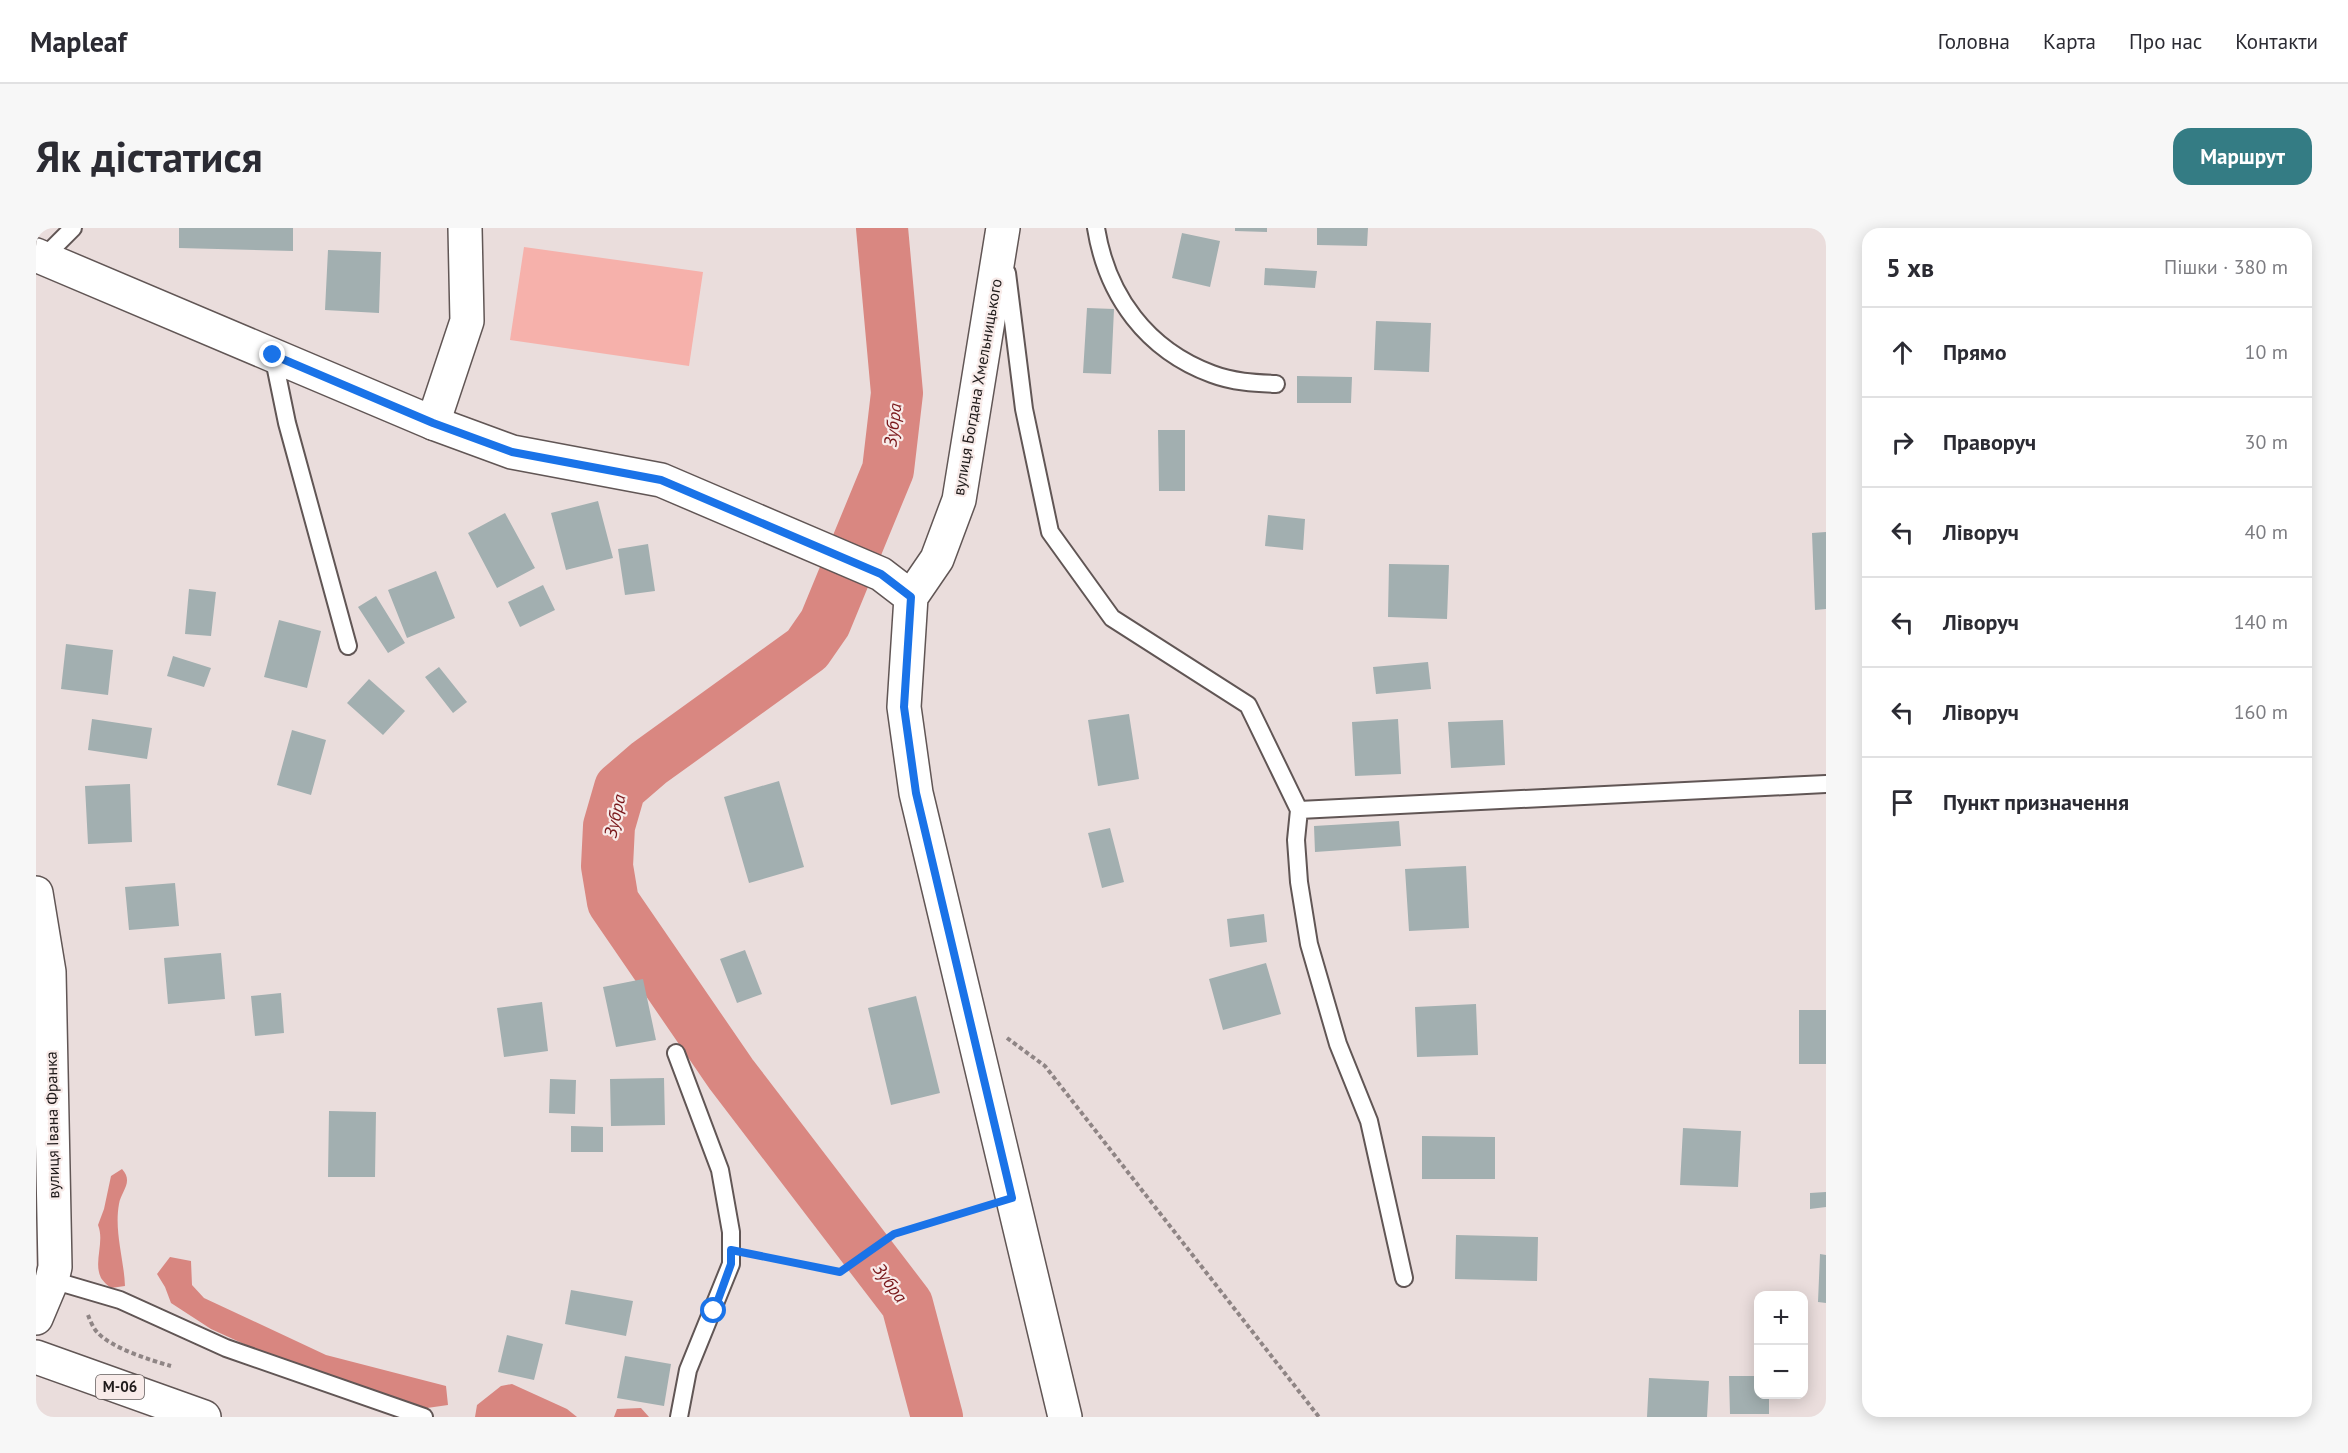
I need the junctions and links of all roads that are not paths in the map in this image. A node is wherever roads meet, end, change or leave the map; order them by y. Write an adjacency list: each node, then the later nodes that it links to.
1 (73, 228): 5 (lane)
2 (465, 228): 8 (main road)
3 (1096, 228): 7 (lane)
4 (1004, 232): 9 (main road, вулиця Богдана Хмельницького); 12 (lane)
5 (40, 256): 6 (main road)
6 (273, 355): 8 (main road); 10 (lane)
7 (1276, 384)
8 (433, 423): 9 (main road)
9 (911, 597): 22 (main road)
10 (348, 646)
11 (1826, 784): 12 (lane)
12 (1299, 810): 15 (lane)
13 (36, 892): 16 (main road, вулиця Івана Франка)
14 (676, 1053): 21 (lane)
15 (1404, 1278)
16 (68, 1284): 17 (main road, вулиця Івана Франка); 20 (lane)
17 (36, 1318)
18 (36, 1357): 19 (main road, М-06)
19 (204, 1417)
20 (424, 1417)
21 (679, 1417)
22 (1065, 1417)

